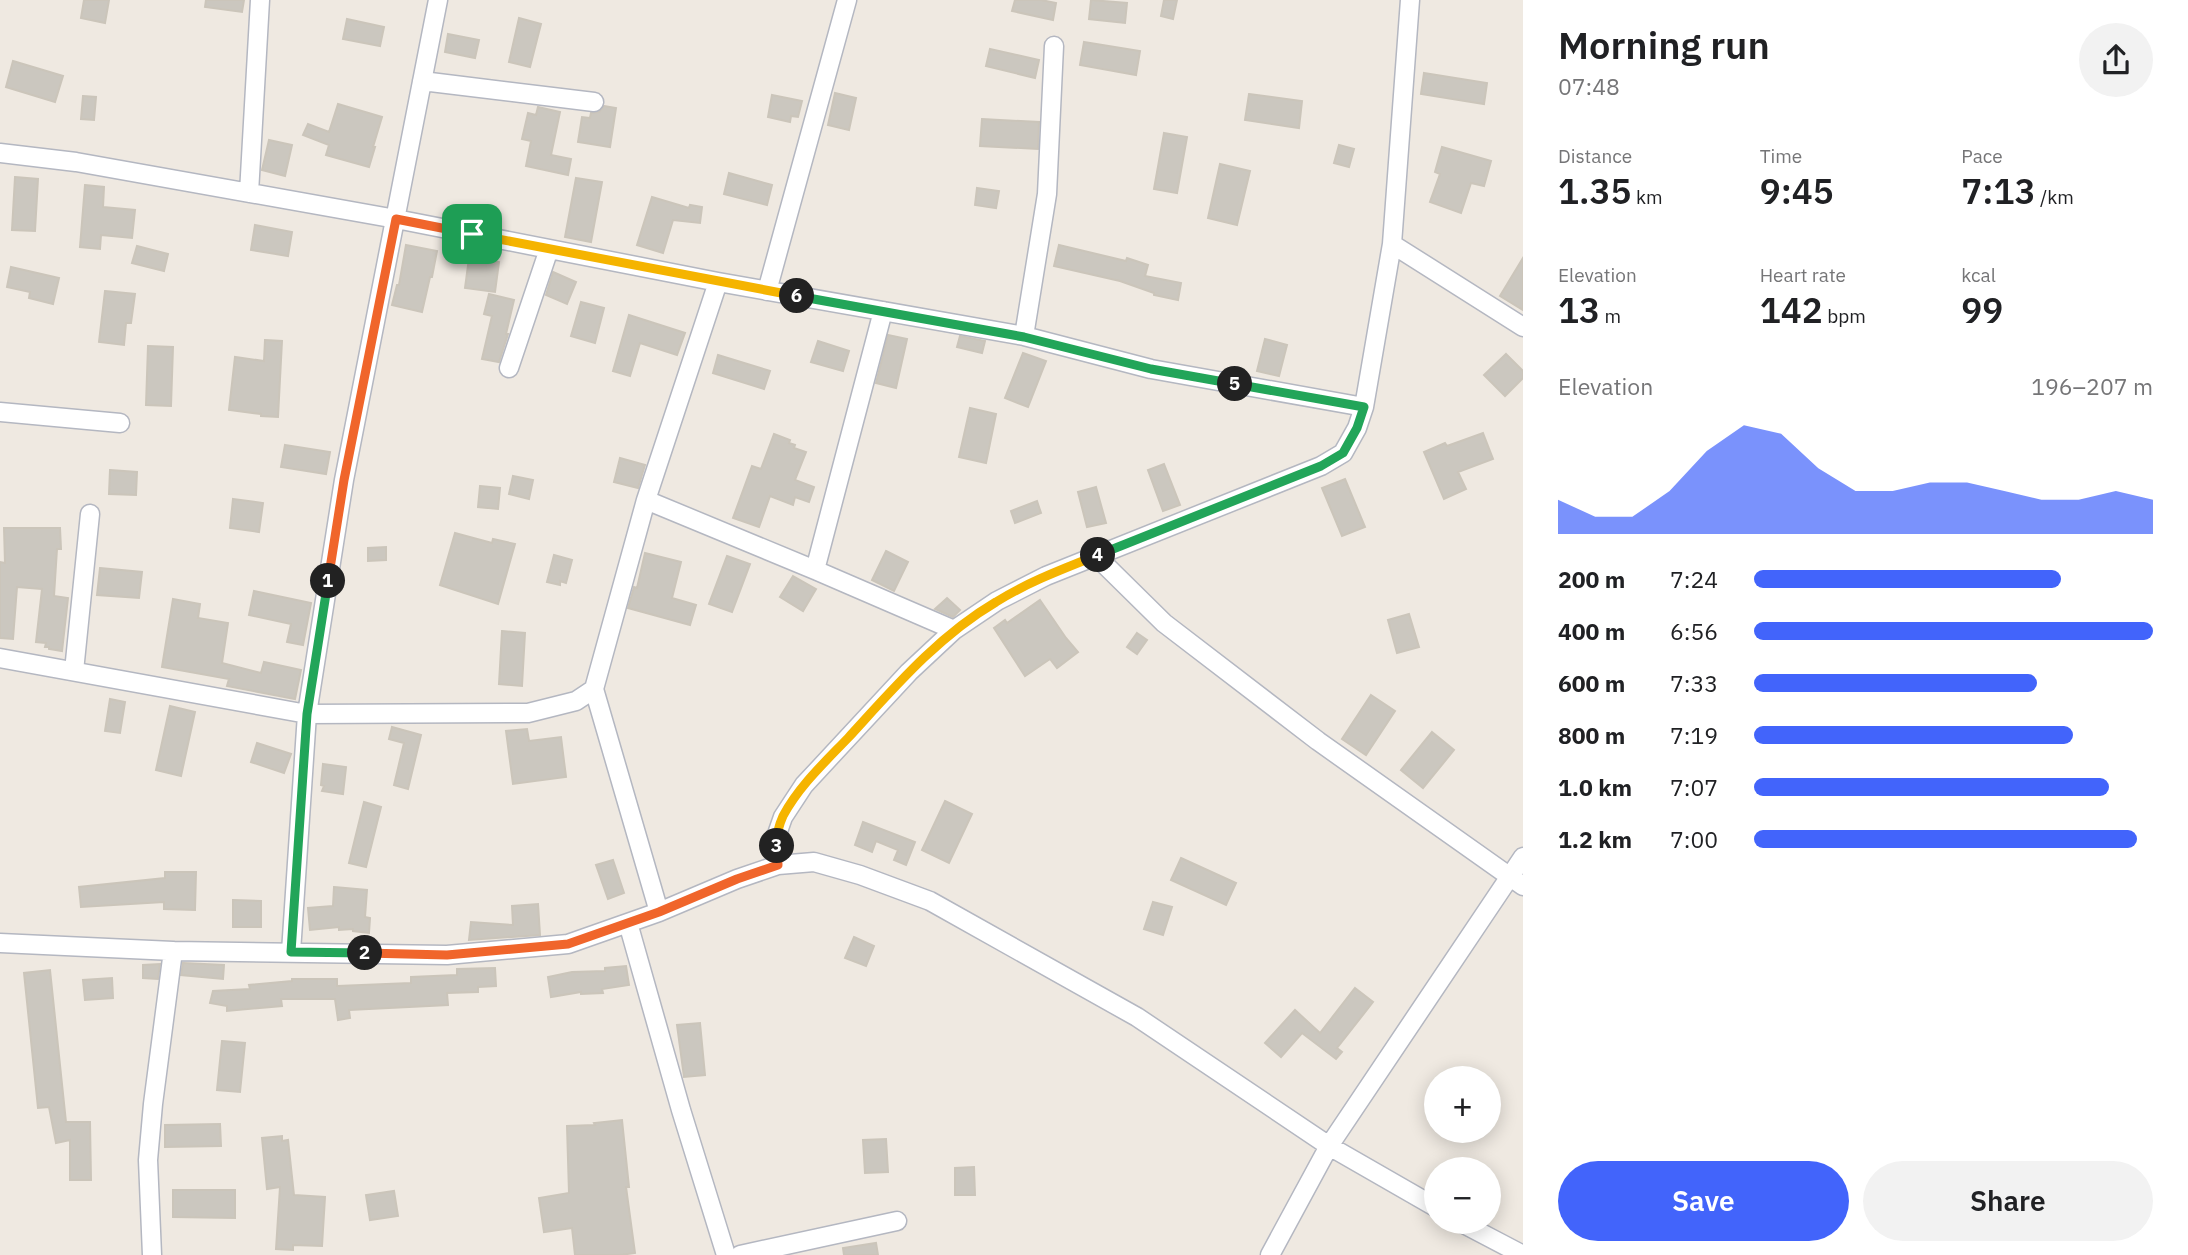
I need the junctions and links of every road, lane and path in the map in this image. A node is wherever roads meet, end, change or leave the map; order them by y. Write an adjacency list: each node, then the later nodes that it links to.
1 (260, 0): 9 (street)
2 (438, 0): 6 (street)
3 (847, 0): 14 (street)
4 (1410, 0): 11 (street)
5 (1054, 46): 17 (street)
6 (422, 80): 7 (street); 10 (street)
7 (594, 102)
8 (0, 153): 9 (street)
9 (250, 193): 10 (street)
10 (396, 219): 12 (street); 30 (street)
11 (1392, 244): 16 (street); 19 (street)
12 (549, 249): 13 (street); 18 (street)
13 (718, 282): 14 (street); 22 (street)
14 (768, 291): 15 (street)
15 (883, 312): 17 (street); 25 (street)
16 (1523, 327)
17 (1024, 337): 19 (street)
18 (509, 368)
19 (1364, 407): 24 (street)
20 (0, 412): 21 (street)
21 (120, 423)
22 (646, 500): 25 (street); 29 (street)
23 (90, 513): 28 (street)
24 (1096, 556): 26 (street); 33 (street)
25 (815, 570): 26 (street)
26 (954, 630): 32 (street)
27 (0, 657): 28 (street)
28 (74, 671): 30 (street)
29 (594, 689): 30 (street); 34 (street)
30 (307, 714): 38 (street)
31 (1523, 858): 33 (street)
32 (778, 865): 34 (street); 39 (street)
33 (1517, 882): 39 (street)
34 (659, 912): 35 (street)
35 (628, 923): 38 (street); 44 (street)
36 (0, 943): 37 (street)
37 (173, 951): 38 (street); 43 (street)
38 (291, 952)
39 (1329, 1146): 40 (street); 46 (street)
40 (1424, 1201)
41 (897, 1221): 45 (street)
42 (1484, 1234): 47 (street)
43 (152, 1255)
44 (726, 1255)
45 (740, 1255)
46 (1270, 1255)
47 (1523, 1255)

